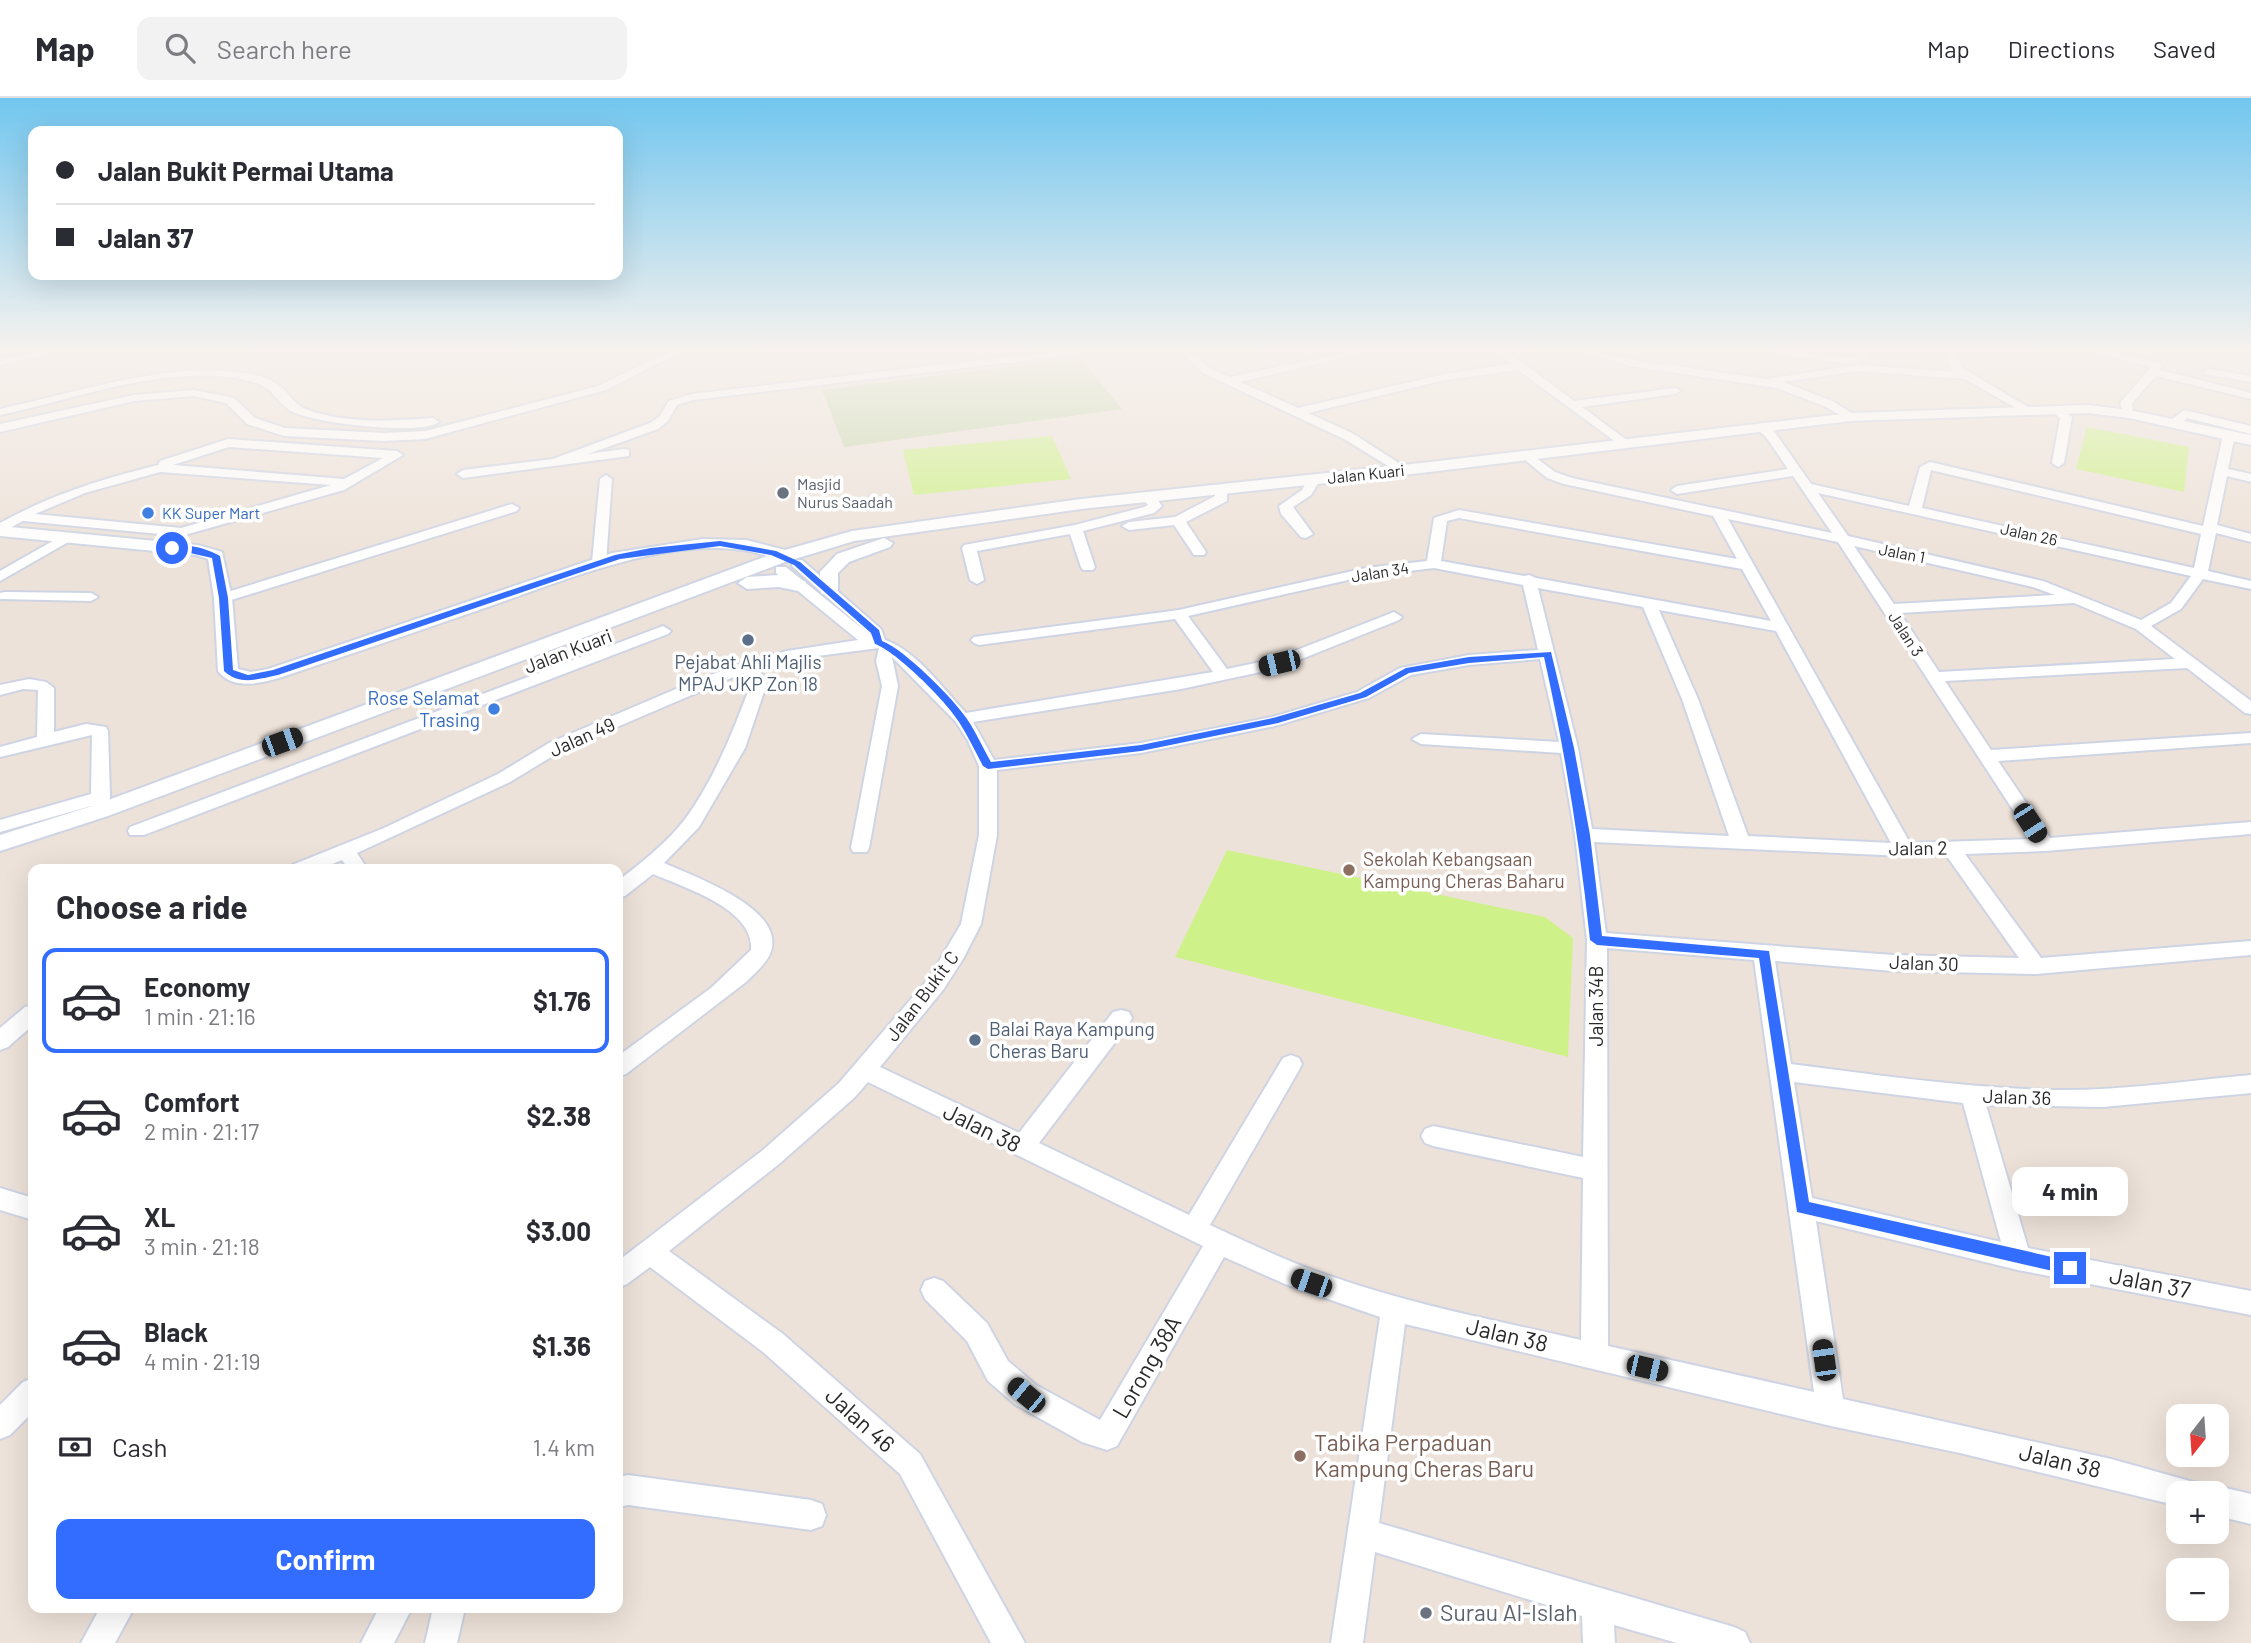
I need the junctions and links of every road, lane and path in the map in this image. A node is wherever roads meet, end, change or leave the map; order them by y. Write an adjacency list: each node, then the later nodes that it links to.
1 (26, 422): 15 (street)
2 (254, 422): 19 (street)
3 (370, 422): 13 (street)
4 (480, 422): 16 (street)
5 (660, 422): 24 (street)
6 (1318, 422): 27 (street)
7 (1595, 422): 21 (street)
8 (1805, 422): 14 (street, Jalan Kuari)
9 (2065, 422): 25 (street)
10 (2170, 422): 12 (street, Jalan Kuari)
11 (2218, 422): 17 (street)
12 (2175, 423): 18 (street, Jalan Kuari)
13 (426, 427): 16 (street); 19 (street)
14 (1761, 427): 21 (street, Jalan Kuari); 29 (street, Jalan 3)
15 (0, 428)
16 (459, 429): 19 (street)
17 (2251, 430)
18 (2229, 435): 20 (street, Jalan Kuari); 28 (street)
19 (384, 438)
20 (2251, 440)
21 (1624, 444): 23 (street, Jalan Kuari)
22 (625, 453): 24 (street)
23 (1528, 456): 27 (street, Jalan Kuari); 41 (street, Jalan 1)
24 (555, 462): 30 (street)
25 (2059, 463)
26 (148, 470): 34 (street); 34 (street); 42 (street)
27 (1401, 470): 33 (street, Jalan Kuari)
28 (2222, 471): 31 (street); 45 (street)
29 (1795, 472): 35 (street, Jalan 3); 37 (street)
30 (463, 474)
31 (2251, 478)
32 (606, 479): 57 (street)
33 (1314, 480): 36 (street, Jalan Kuari); 48 (street)
34 (351, 482): 42 (street)
35 (1806, 487): 40 (street, Jalan 26); 52 (street, Jalan 3)
36 (1221, 490): 38 (street, Jalan Kuari); 43 (street)
37 (1676, 490)
38 (1149, 498): 46 (street, Jalan Kuari); 47 (street); 50 (street, Jalan Kuari)
39 (512, 508): 72 (street)
40 (1915, 509): 45 (street); 62 (street, Jalan 26)
41 (1719, 514): 52 (street, Jalan 1); 60 (street)
42 (22, 517): 44 (street)
43 (1178, 521): 47 (street); 55 (street)
44 (0, 530): 49 (street)
45 (2210, 530): 51 (street); 62 (street)
46 (883, 531): 53 (street); 58 (street, Jalan Kuari)
47 (1076, 531): 61 (street); 64 (street)
48 (1306, 534)
49 (65, 538): 69 (street); 72 (street)
50 (901, 538): 58 (street, Jalan Kuari); 70 (street)
51 (2251, 538)
52 (1844, 541): 73 (street, Jalan 1); 75 (street, Jalan 3)
53 (720, 544): 54 (street); 58 (street)
54 (685, 546): 56 (street); 58 (street)
55 (1199, 552)
56 (634, 553): 57 (street); 65 (street)
57 (598, 562): 72 (street)
58 (782, 563): 65 (street, Jalan Kuari); 66 (street, Jalan Kuari); 67 (street, Jalan Bukit C); 70 (street, Jalan Bukit C)
59 (1434, 564): 60 (street); 63 (street, Jalan 34); 76 (street, Jalan 34)
60 (1745, 565): 79 (street)
61 (1088, 567)
62 (2200, 573): 68 (street, Jalan 26); 78 (street)
63 (1529, 579): 74 (street, Jalan 34); 83 (street, Jalan 34B)
64 (977, 580)
65 (718, 582): 98 (street, Jalan Kuari)
66 (747, 583): 67 (street); 110 (street, Jalan Kuari)
67 (798, 585): 82 (street, Jalan Bukit C)
68 (2251, 585)
69 (1, 590): 71 (street)
70 (829, 590): 82 (street, Jalan Bukit C)
71 (91, 597)
72 (223, 598)
73 (2078, 599): 75 (street); 78 (street, Jalan 1)
74 (1649, 603): 79 (street, Jalan 34); 104 (street)
75 (1889, 609): 87 (street, Jalan 3)
76 (1179, 614): 81 (street, Jalan 34); 86 (street)
77 (1394, 617): 86 (street)
78 (2141, 626): 84 (street, Jalan 1)
79 (1782, 628): 108 (street)
80 (663, 631): 101 (street)
81 (979, 640)
82 (883, 644): 85 (street, Jalan 49); 90 (street, Jalan Bukit C); 107 (street)
83 (1548, 654): 94 (street, Jalan 34B); 97 (street)
84 (2191, 663): 87 (street); 89 (street, Jalan 1)
85 (745, 667): 109 (street, Jalan 49); 113 (street)
86 (1224, 676): 90 (street)
87 (1934, 677): 96 (street, Jalan 3)
88 (0, 690): 91 (street)
89 (2251, 709)
90 (962, 719): 97 (street, Jalan Bukit C)
91 (44, 732): 95 (street); 98 (street)
92 (2251, 738): 96 (street)
93 (1421, 739): 94 (street)
94 (1569, 748): 102 (street, Jalan 34B)
95 (0, 752)
96 (1987, 756): 105 (street, Jalan 3)
97 (988, 766): 124 (street, Jalan Bukit C)
98 (101, 804): 99 (street); 103 (street, Jalan Kuari)
99 (0, 826)
100 (2251, 828): 105 (street, Jalan 2)
101 (137, 831)
102 (1584, 835): 104 (street, Jalan 2); 115 (street, Jalan 34B)
103 (0, 843)
104 (1741, 844): 108 (street, Jalan 2)
105 (2045, 845): 106 (street, Jalan 2)
106 (1950, 847): 108 (street, Jalan 2); 118 (street)
107 (860, 848)
108 (1904, 849)
109 (346, 852): 111 (street, Jalan 49); 112 (street)
110 (0, 857)
111 (315, 864)
112 (355, 864)
113 (651, 865): 114 (street); 122 (street)
114 (623, 887)
115 (1597, 940): 117 (street, Jalan 30); 130 (street, Jalan 34B)
116 (2251, 948): 118 (street, Jalan 30)
117 (1764, 954): 118 (street, Jalan 30); 125 (street)
118 (2036, 966)
119 (28, 1017): 121 (street)
120 (1121, 1018): 129 (street)
121 (0, 1041)
122 (623, 1064)
123 (1291, 1064): 134 (street)
124 (865, 1070): 129 (street, Jalan 38); 136 (street, Jalan Bukit C)
125 (1783, 1072): 127 (street, Jalan 36); 133 (street)
126 (2251, 1084): 127 (street, Jalan 36)
127 (1972, 1095): 137 (street)
128 (1433, 1136): 130 (street)
129 (1022, 1147): 134 (street, Jalan 38)
130 (1595, 1170): 142 (street, Jalan 34B)
131 (0, 1199): 132 (street)
132 (28, 1204)
133 (1802, 1207): 137 (street, Jalan 37); 144 (street)
134 (1194, 1230): 135 (street, Jalan 38)
135 (1219, 1242): 139 (street, Lorong 38A); 141 (street, Jalan 38)
136 (649, 1251): 138 (street, Jalan Bukit C); 157 (street, Jalan 46)
137 (2018, 1258): 140 (street, Jalan 37)
138 (623, 1272)
139 (934, 1290)
140 (2251, 1303)
141 (1394, 1309): 142 (street, Jalan 38); 151 (street)
142 (1594, 1356): 144 (street, Jalan 38)
143 (28, 1397): 145 (street)
144 (1831, 1412): 146 (street, Jalan 38)
145 (0, 1425)
146 (2166, 1487)
147 (623, 1491): 150 (street)
148 (2229, 1504): 149 (street)
149 (2251, 1509)
150 (811, 1515)
151 (1362, 1533): 152 (street); 158 (street)
152 (1598, 1605): 159 (street); 160 (street)
153 (115, 1613): 155 (street)
154 (393, 1613): 156 (street)
155 (96, 1643)
156 (377, 1643)
157 (1009, 1643)
158 (1347, 1643)
159 (1599, 1643)
160 (1734, 1643)

